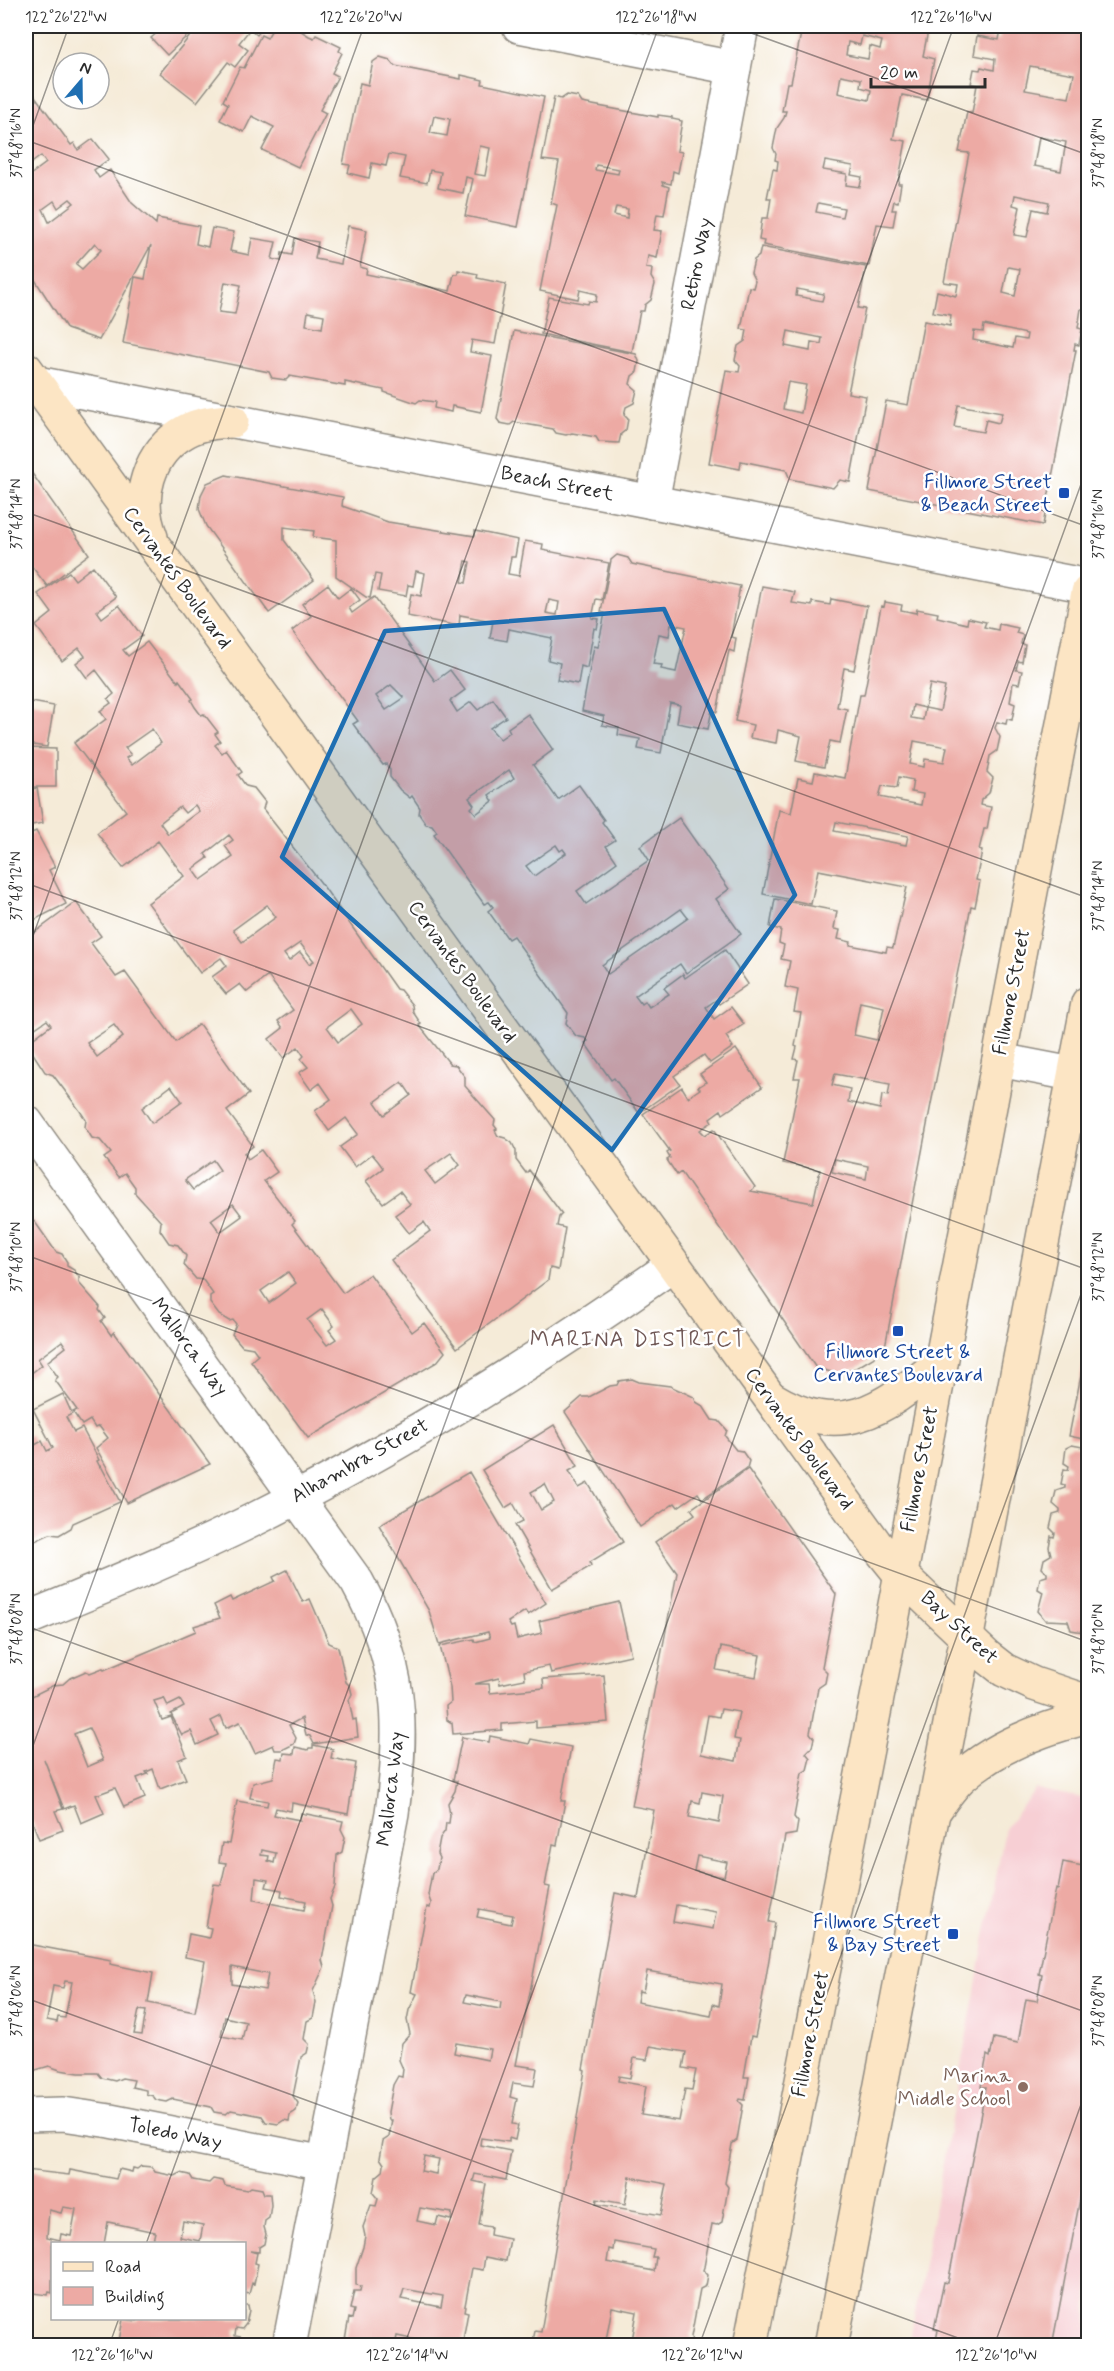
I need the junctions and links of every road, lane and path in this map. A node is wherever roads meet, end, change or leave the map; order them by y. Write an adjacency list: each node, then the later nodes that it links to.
1 (519, 26): 3 (street)
2 (742, 26): 3 (street, Retiro Way)
3 (734, 68): 6 (street, Retiro Way)
4 (29, 378): 5 (street, Beach Street); 7 (street, Cervantes Boulevard)
5 (232, 421): 6 (street, Beach Street); 7 (street)
6 (652, 502): 8 (street, Beach Street)
7 (154, 547): 14 (street, Cervantes Boulevard)
8 (1089, 586)
9 (1089, 592): 11 (street, Fillmore Street)
10 (1089, 1003): 12 (street)
11 (999, 1060): 12 (street); 15 (street, Fillmore Street)
12 (1082, 1076): 20 (street)
13 (26, 1122): 17 (street, Mallorca Way)
14 (673, 1265): 16 (street, Cervantes Boulevard); 17 (street, Alhambra Street)
15 (941, 1363): 16 (street); 18 (street, Fillmore Street)
16 (768, 1396): 18 (street, Cervantes Boulevard)
17 (297, 1497): 19 (street, Alhambra Street); 25 (street, Mallorca Way)
18 (900, 1574): 20 (street, Bay Street); 27 (street, Fillmore Street)
19 (26, 1619)
20 (967, 1639): 21 (street, Bay Street); 23 (street)
21 (1089, 1702)
22 (1089, 1717): 23 (street)
23 (933, 1812): 28 (street)
24 (26, 2115): 25 (street, Toledo Way)
25 (324, 2163): 26 (street, Mallorca Way)
26 (289, 2346)
27 (750, 2346)
28 (831, 2346)

